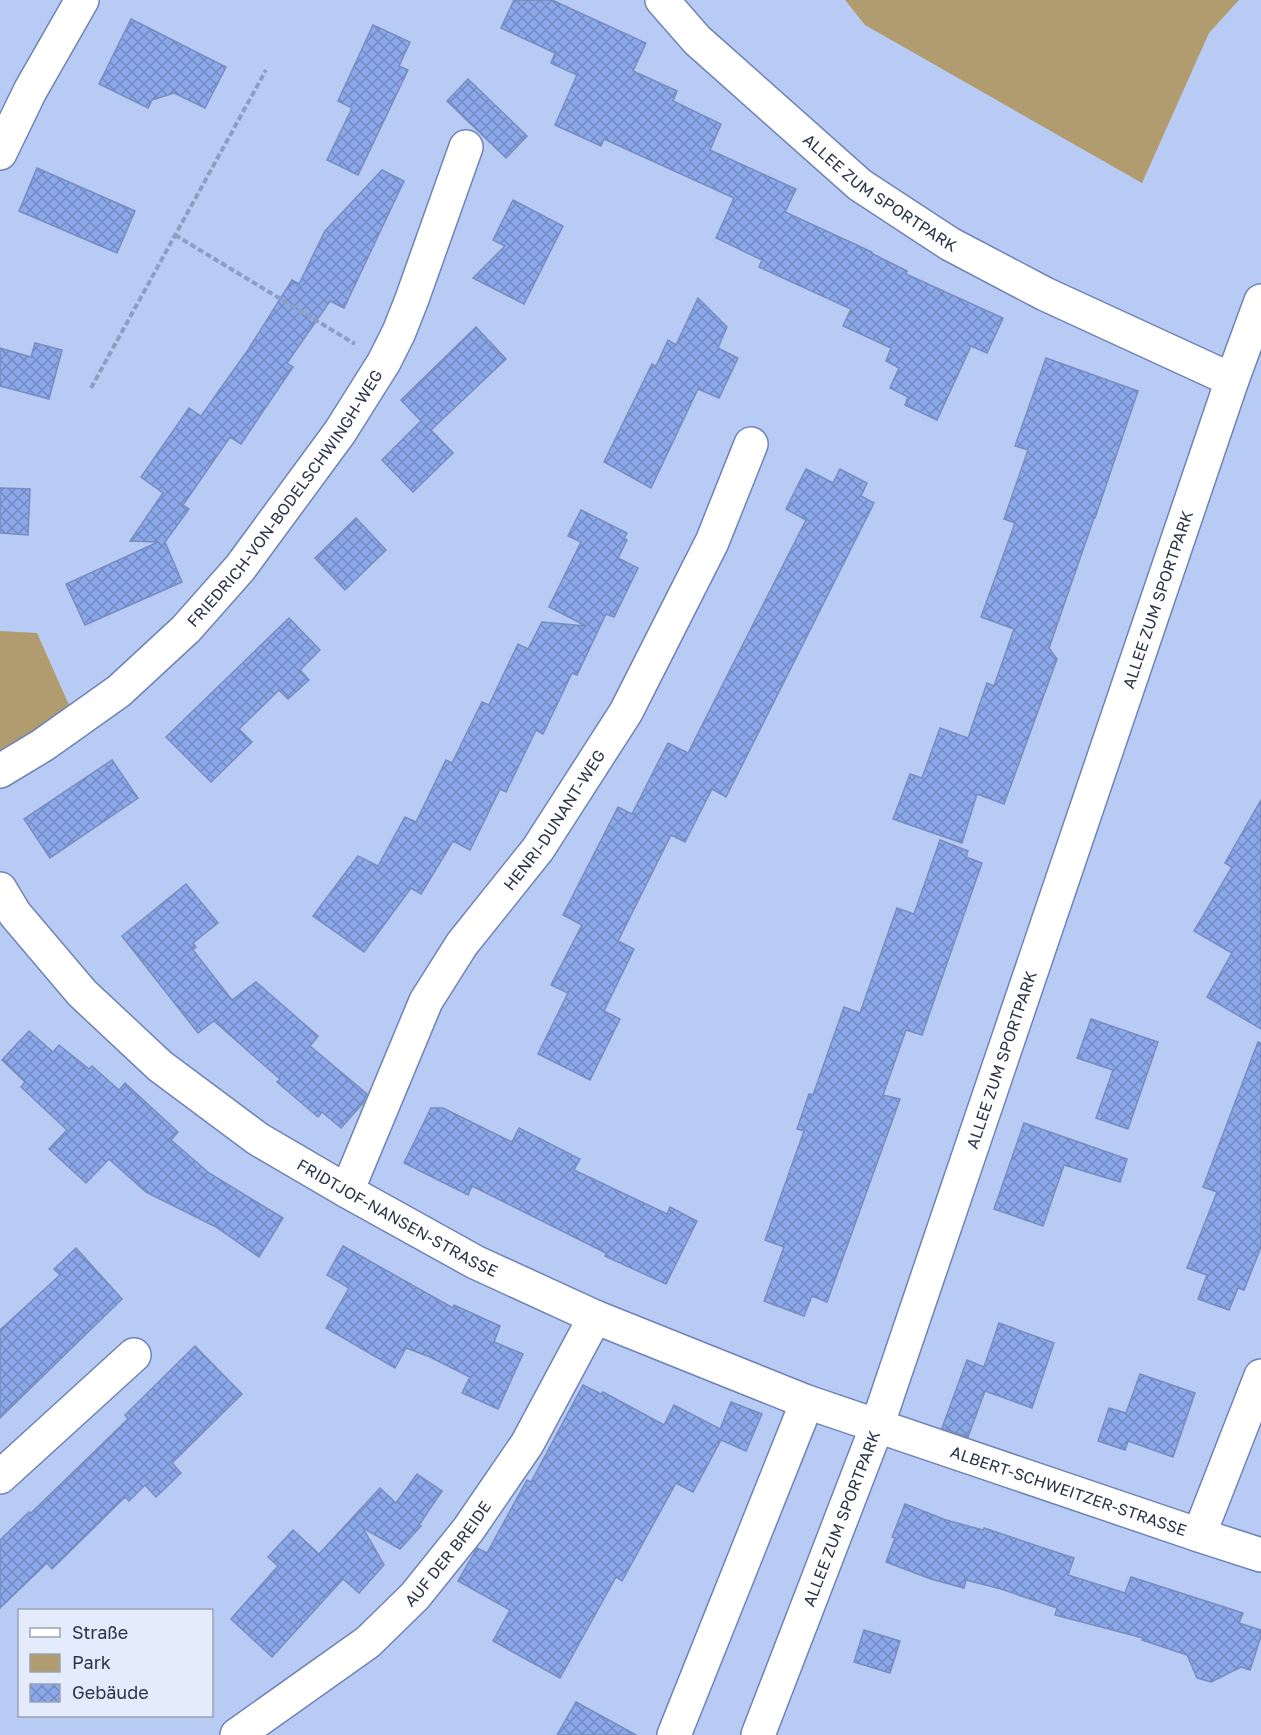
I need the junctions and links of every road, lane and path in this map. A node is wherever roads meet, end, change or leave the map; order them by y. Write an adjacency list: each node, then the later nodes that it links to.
1 (82, 0): 5 (street)
2 (662, 0): 9 (street, ALLEE ZUM SPORTPARK)
3 (266, 70): 6 (path)
4 (466, 147): 8 (street, FRIEDRICH-VON-BODELSCHWINGH-WEG)
5 (0, 153)
6 (175, 235): 8 (path); 10 (path)
7 (1261, 301): 9 (street, ALLEE ZUM SPORTPARK)
8 (384, 362): 12 (street, FRIEDRICH-VON-BODELSCHWINGH-WEG)
9 (1232, 380): 19 (street, ALLEE ZUM SPORTPARK)
10 (91, 388)
11 (751, 444): 14 (street, HENRI-DUNANT-WEG)
12 (0, 771)
13 (0, 889): 14 (street, FRIDTJOF-NANSEN-STRASSE)
14 (347, 1191): 15 (street, FRIDTJOF-NANSEN-STRASSE)
15 (596, 1317): 18 (street, FRIDTJOF-NANSEN-STRASSE); 23 (street, AUF DER BREIDE)
16 (134, 1355): 20 (street)
17 (1261, 1376): 21 (street)
18 (807, 1402): 19 (street, FRIDTJOF-NANSEN-STRASSE); 24 (street)
19 (877, 1426): 21 (street, ALBERT-SCHWEITZER-STRASSE); 25 (street, ALLEE ZUM SPORTPARK)
20 (0, 1477)
21 (1198, 1535): 22 (street, ALBERT-SCHWEITZER-STRASSE)
22 (1261, 1555)
23 (237, 1735)
24 (674, 1735)
25 (758, 1735)

